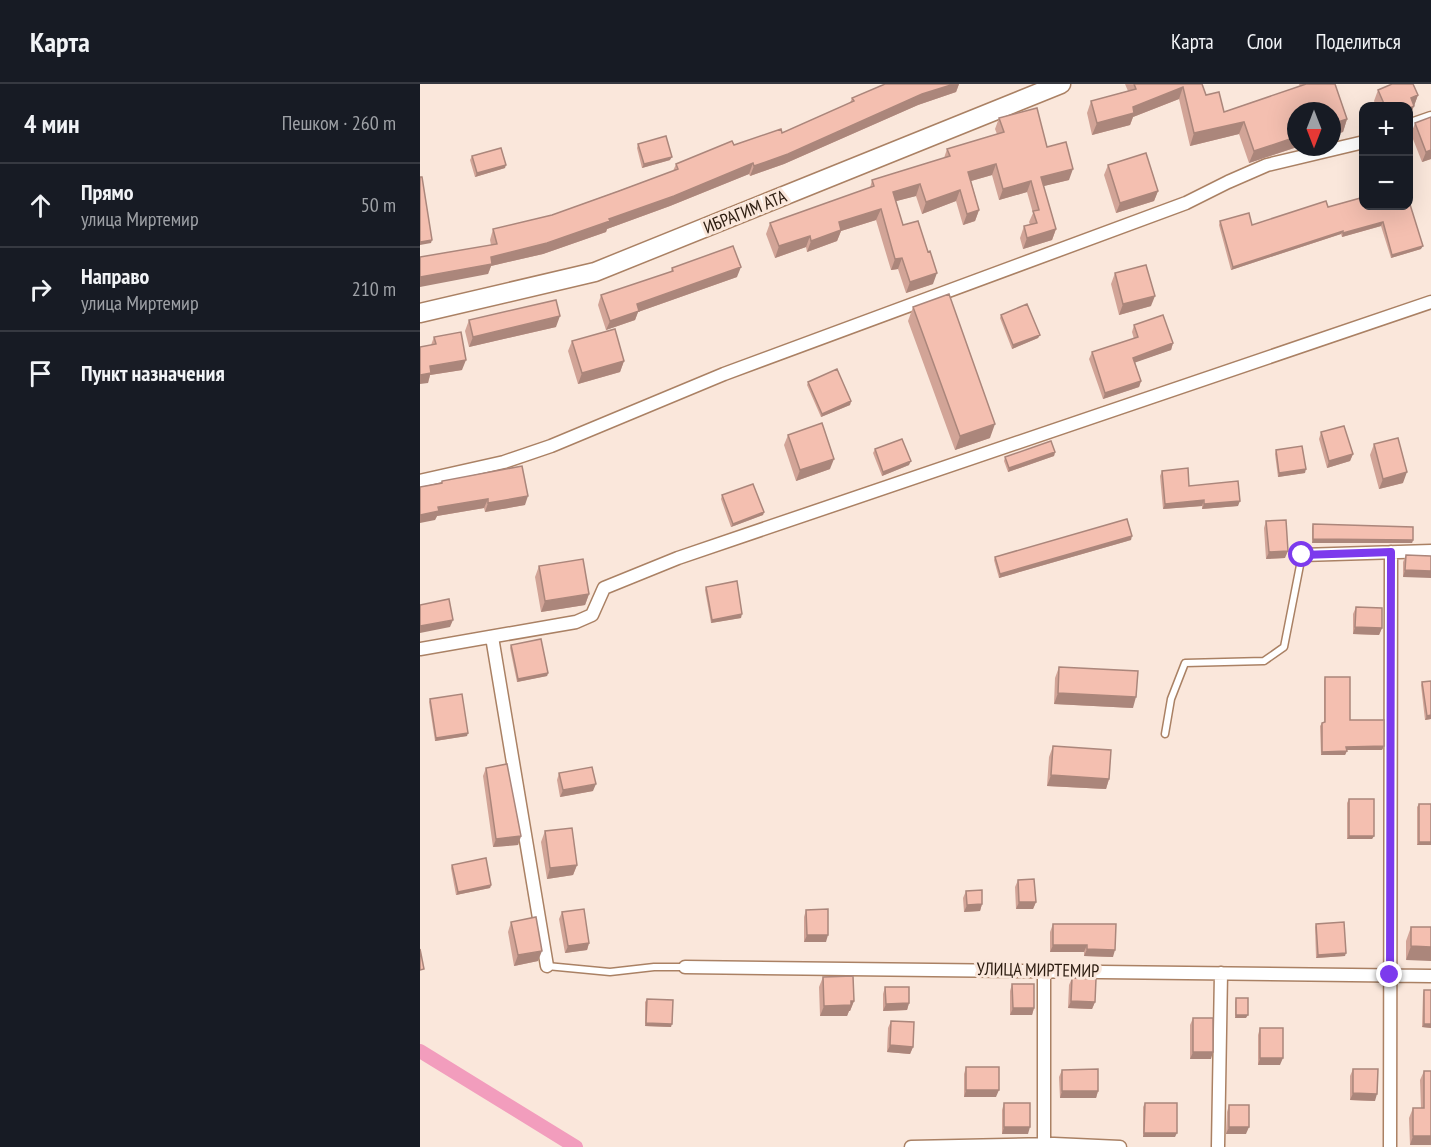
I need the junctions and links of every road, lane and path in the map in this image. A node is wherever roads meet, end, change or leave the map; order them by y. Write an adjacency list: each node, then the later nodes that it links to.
1 (1061, 84): 6 (street, ИБРАГИМ АТА)
2 (1431, 118): 3 (street)
3 (1413, 124)
4 (1359, 143): 7 (street)
5 (1431, 302): 11 (street)
6 (420, 313)
7 (420, 481)
8 (1431, 551): 9 (street)
9 (1391, 552): 10 (street); 18 (street)
10 (1302, 555): 13 (lane)
11 (492, 637): 12 (street); 14 (street)
12 (420, 649)
13 (1165, 734)
14 (546, 966): 15 (lane)
15 (685, 967): 16 (street, УЛИЦА МИРТЕМИР)
16 (1044, 970): 17 (street, УЛИЦА МИРТЕМИР); 20 (street)
17 (1221, 972): 18 (street, УЛИЦА МИРТЕМИР); 23 (street)
18 (1390, 975): 19 (street, УЛИЦА МИРТЕМИР); 24 (street)
19 (1431, 976)
20 (1044, 1144): 21 (street); 22 (street)
21 (911, 1147)
22 (1120, 1147)
23 (1218, 1147)
24 (1390, 1147)

